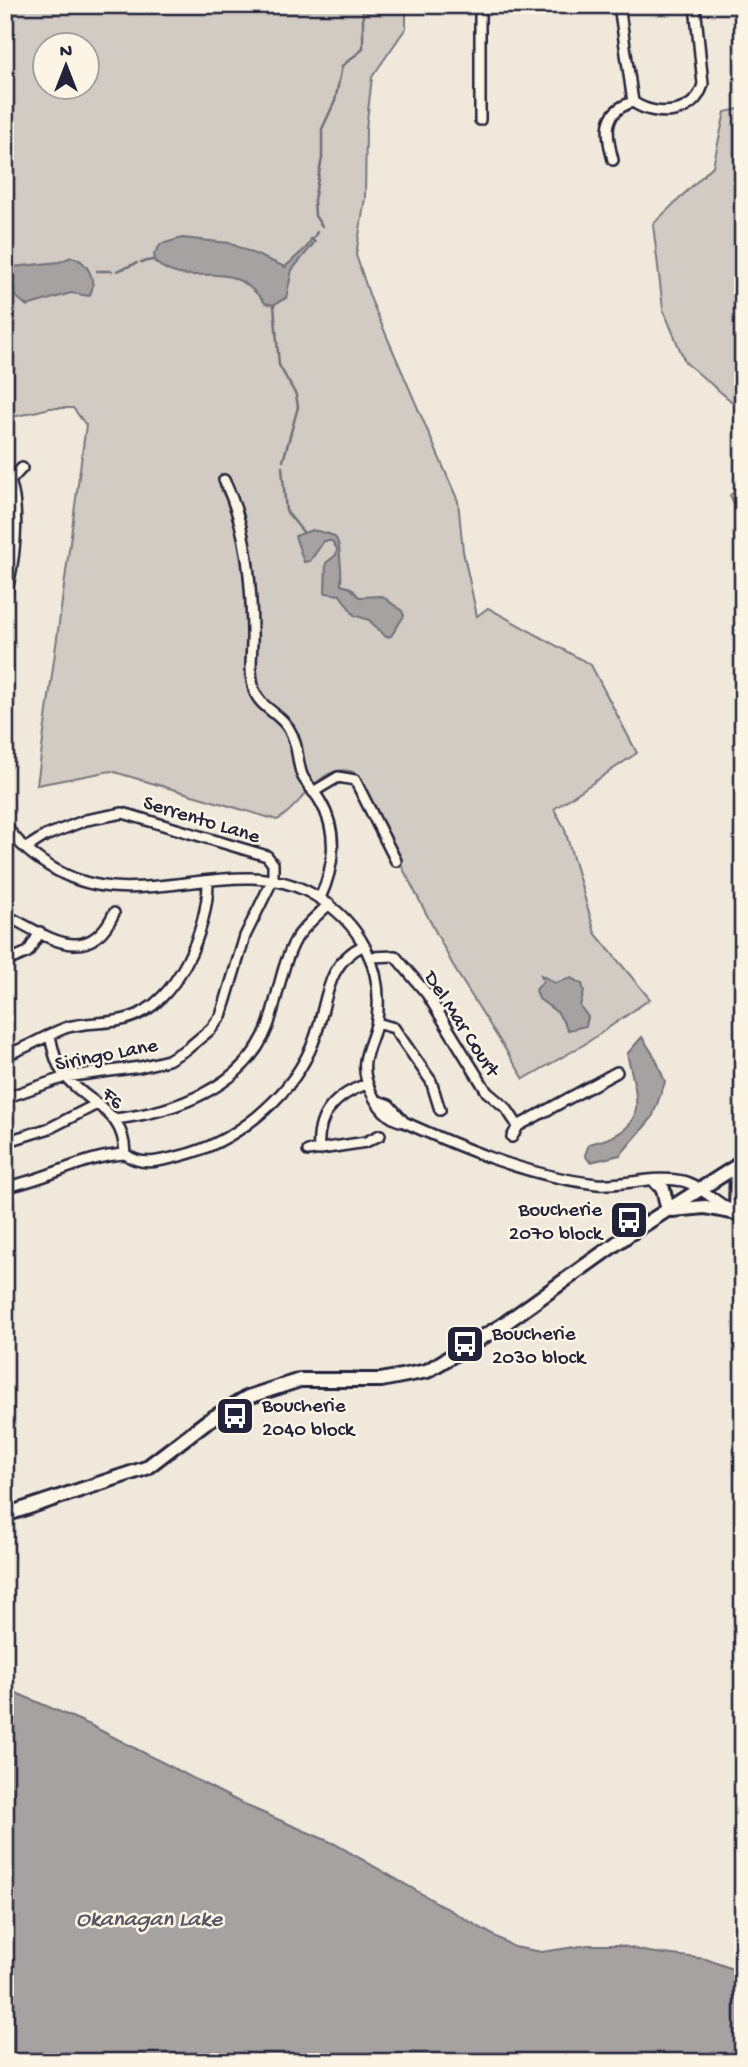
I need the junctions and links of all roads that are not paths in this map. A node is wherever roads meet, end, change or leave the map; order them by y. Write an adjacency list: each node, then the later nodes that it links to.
1 (480, 5): 5 (street)
2 (619, 5): 4 (street)
3 (695, 5): 4 (street)
4 (633, 102): 6 (street)
5 (480, 120)
6 (613, 160)
7 (22, 468): 9 (street)
8 (224, 480): 11 (street)
9 (8, 481): 10 (street)
10 (5, 597)
11 (313, 792): 14 (street); 17 (street)
12 (6, 826): 13 (street)
13 (26, 848): 15 (street, Serrento Lane); 16 (street)
14 (396, 861)
15 (273, 879): 16 (street); 17 (street); 29 (street, Siringo Lane)
16 (208, 881): 26 (street)
17 (320, 898): 18 (street)
18 (329, 904): 22 (street); 34 (street)
19 (114, 913): 21 (street)
20 (5, 915): 21 (street)
21 (40, 933): 24 (street)
22 (364, 945): 23 (street); 41 (street)
23 (371, 957): 25 (street); 35 (street, Del Mar Court)
24 (5, 962)
25 (377, 1023): 30 (street); 33 (street)
26 (50, 1035): 27 (street); 29 (street)
27 (5, 1055)
28 (617, 1072): 35 (street)
29 (65, 1077): 31 (street, Siringo Lane); 32 (street, F6)
30 (367, 1084): 39 (street); 43 (street)
31 (5, 1098)
32 (97, 1104): 34 (street, F6); 38 (street)
33 (440, 1110)
34 (115, 1119): 41 (street, F6)
35 (519, 1126): 37 (street)
36 (380, 1135): 39 (street)
37 (512, 1137)
38 (5, 1142)
39 (319, 1150): 40 (street)
40 (307, 1151)
41 (125, 1154): 44 (street)
42 (740, 1163): 45 (main road); 47 (main road)
43 (656, 1182): 45 (street); 46 (main road)
44 (5, 1187)
45 (702, 1188): 46 (main road); 47 (street)
46 (668, 1210): 47 (main road); 48 (main road)
47 (739, 1213)
48 (5, 1514)

